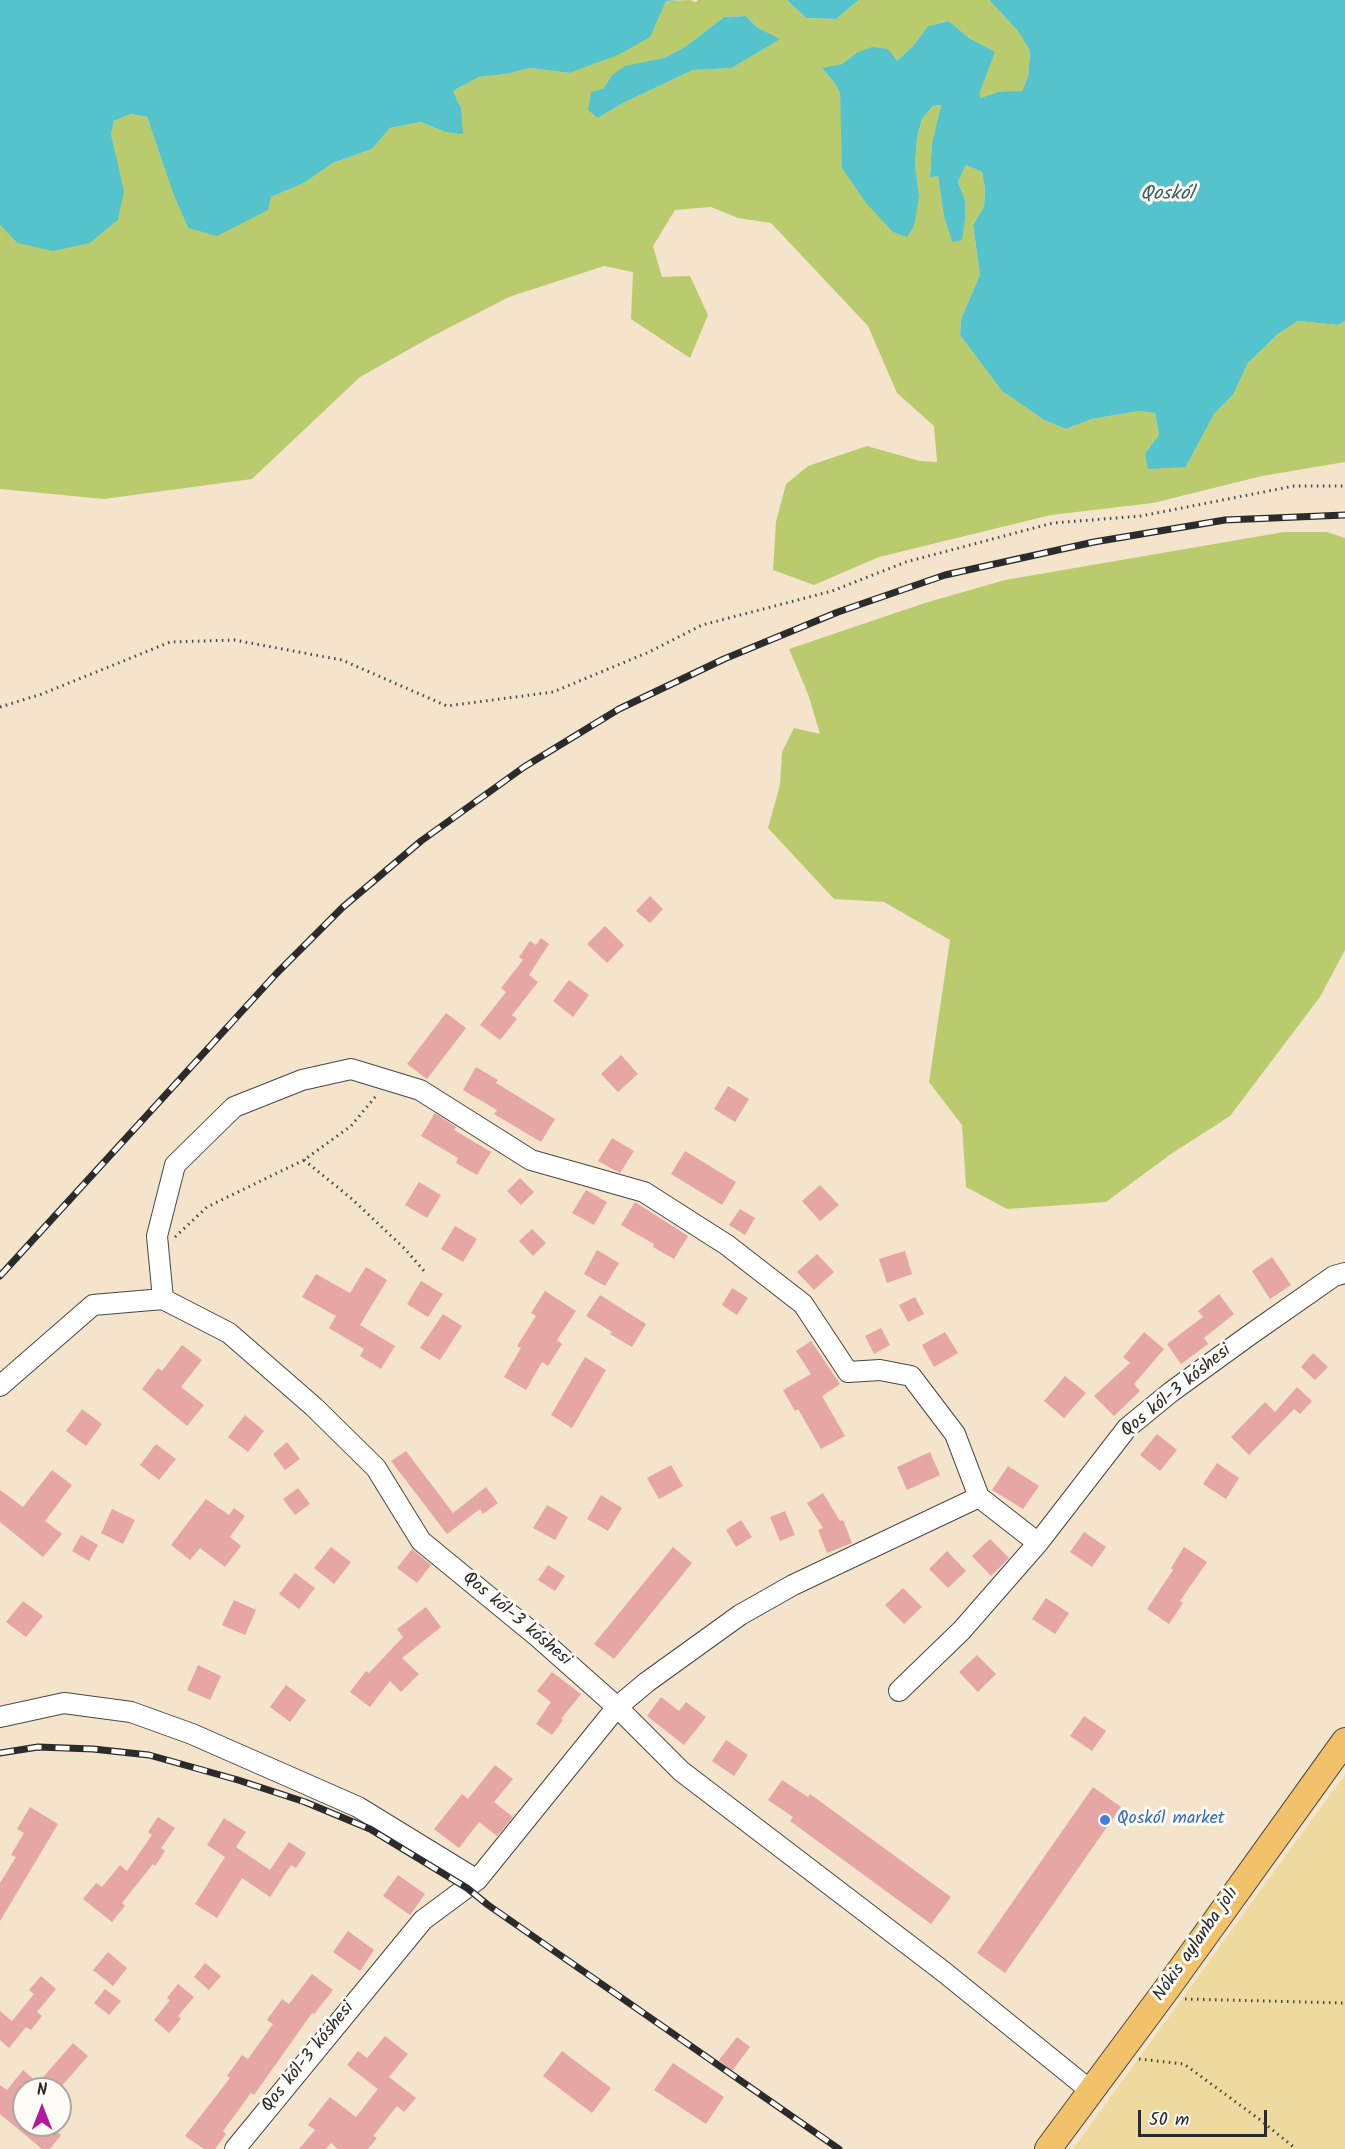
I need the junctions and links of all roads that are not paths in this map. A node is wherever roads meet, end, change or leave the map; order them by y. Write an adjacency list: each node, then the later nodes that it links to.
1 (1345, 1274): 5 (street, Qos kól-3 kóshesi)
2 (163, 1299): 3 (street); 4 (street); 7 (street, Qos kól-3 kóshesi)
3 (0, 1386)
4 (979, 1497): 5 (street); 7 (street)
5 (1038, 1543): 6 (street, Qos kól-3 kóshesi)
6 (898, 1691)
7 (617, 1707): 10 (street, Qos kól-3 kóshesi); 11 (street, Qos kól-3 kóshesi)
8 (0, 1717): 10 (street)
9 (1345, 1740): 11 (main road, Nókis aylanba jolı)
10 (477, 1880): 12 (street, Qos kól-3 kóshesi)
11 (1090, 2091): 13 (main road, Nókis aylanba jolı)
12 (235, 2149)
13 (1048, 2149)

